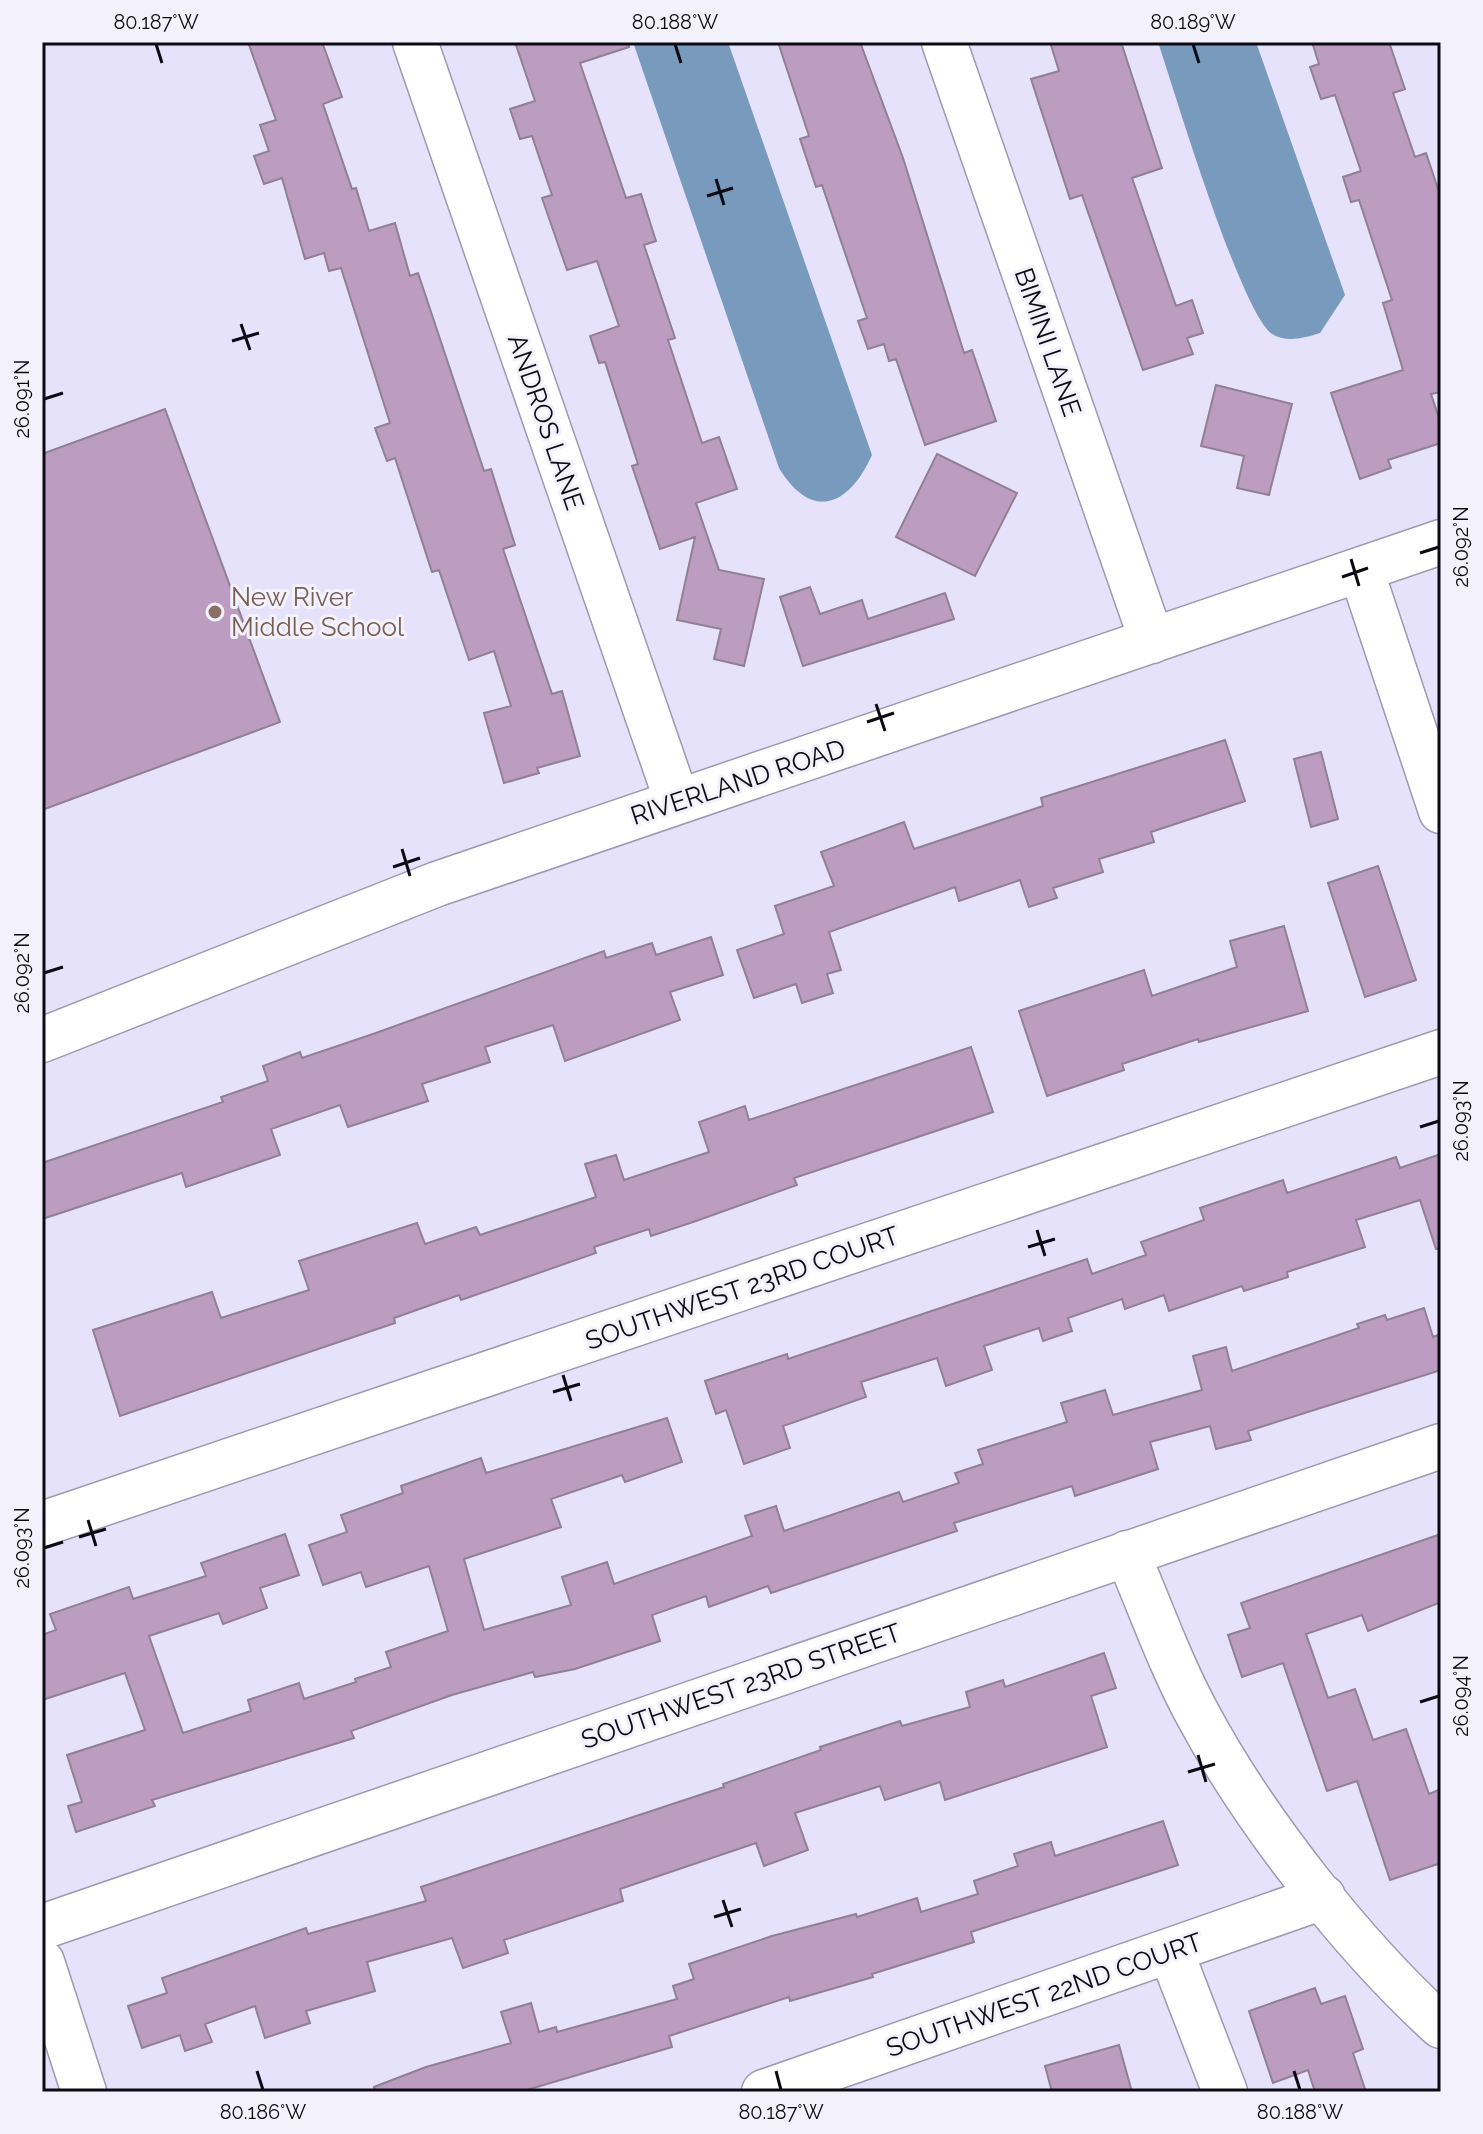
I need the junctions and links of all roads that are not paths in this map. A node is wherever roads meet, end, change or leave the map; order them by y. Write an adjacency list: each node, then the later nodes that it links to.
1 (415, 42): 6 (street, ANDROS LANE)
2 (944, 42): 5 (street, BIMINI LANE)
3 (1441, 542): 4 (street, RIVERLAND ROAD)
4 (1361, 570): 5 (street, RIVERLAND ROAD); 7 (street)
5 (1152, 641): 6 (street, RIVERLAND ROAD)
6 (677, 801): 8 (street, RIVERLAND ROAD)
7 (1441, 811)
8 (42, 1040)
9 (1441, 1052): 11 (street, SOUTHWEST 23RD COURT)
10 (1441, 1446): 12 (street, SOUTHWEST 23RD STREET)
11 (42, 1524)
12 (1127, 1553): 13 (street); 14 (street, SOUTHWEST 23RD STREET)
13 (1323, 1897): 15 (street, SOUTHWEST 22ND COURT); 17 (street)
14 (42, 1927)
15 (1171, 1952): 19 (street, SOUTHWEST 22ND COURT); 20 (street)
16 (42, 1962): 18 (street)
17 (1441, 2026)
18 (84, 2092)
19 (764, 2092)
20 (1225, 2092)

